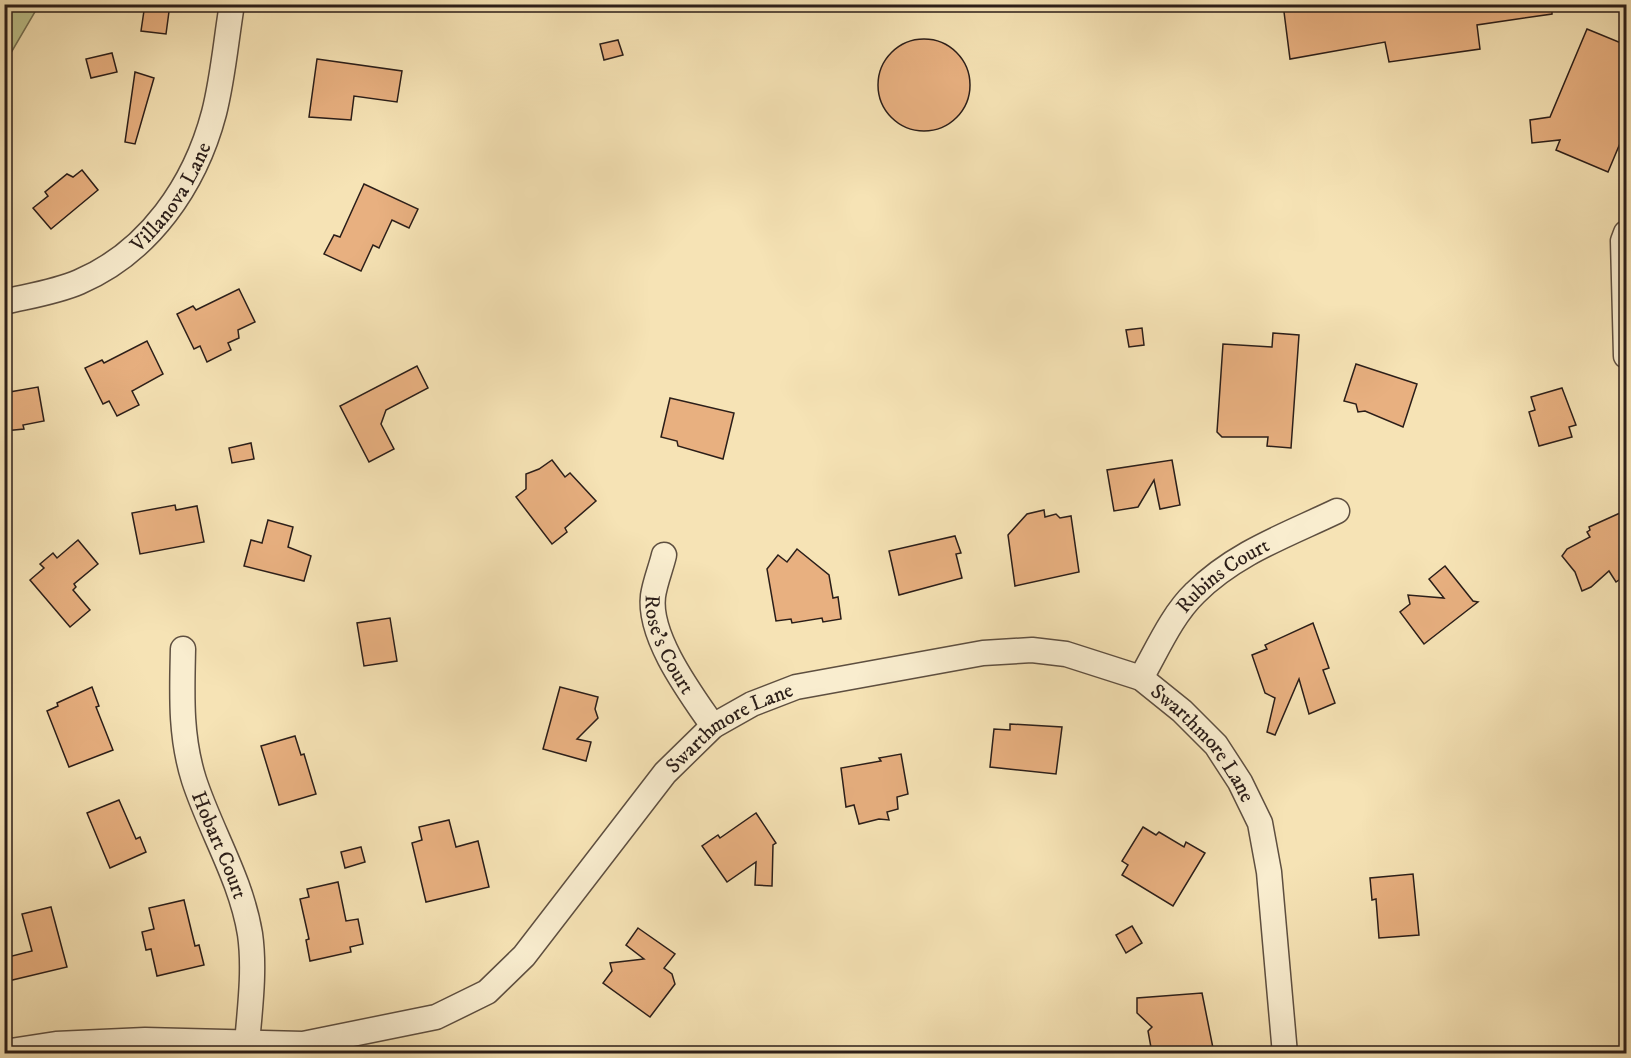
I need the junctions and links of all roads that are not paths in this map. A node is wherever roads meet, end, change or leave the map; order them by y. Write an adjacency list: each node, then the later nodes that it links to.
1 (232, 4): 3 (street, Villanova Lane)
2 (1626, 233): 4 (street)
3 (4, 302)
4 (1626, 356)
5 (1337, 512): 8 (street, Rubins Court)
6 (664, 555): 9 (street, Rose's Court)
7 (183, 649): 10 (street, Hobart Court)
8 (1141, 678): 9 (street, Swarthmore Lane); 12 (street, Swarthmore Lane)
9 (713, 726): 10 (street, Swarthmore Lane)
10 (247, 1043): 11 (street, Swarthmore Lane)
11 (4, 1052)
12 (1285, 1053)

